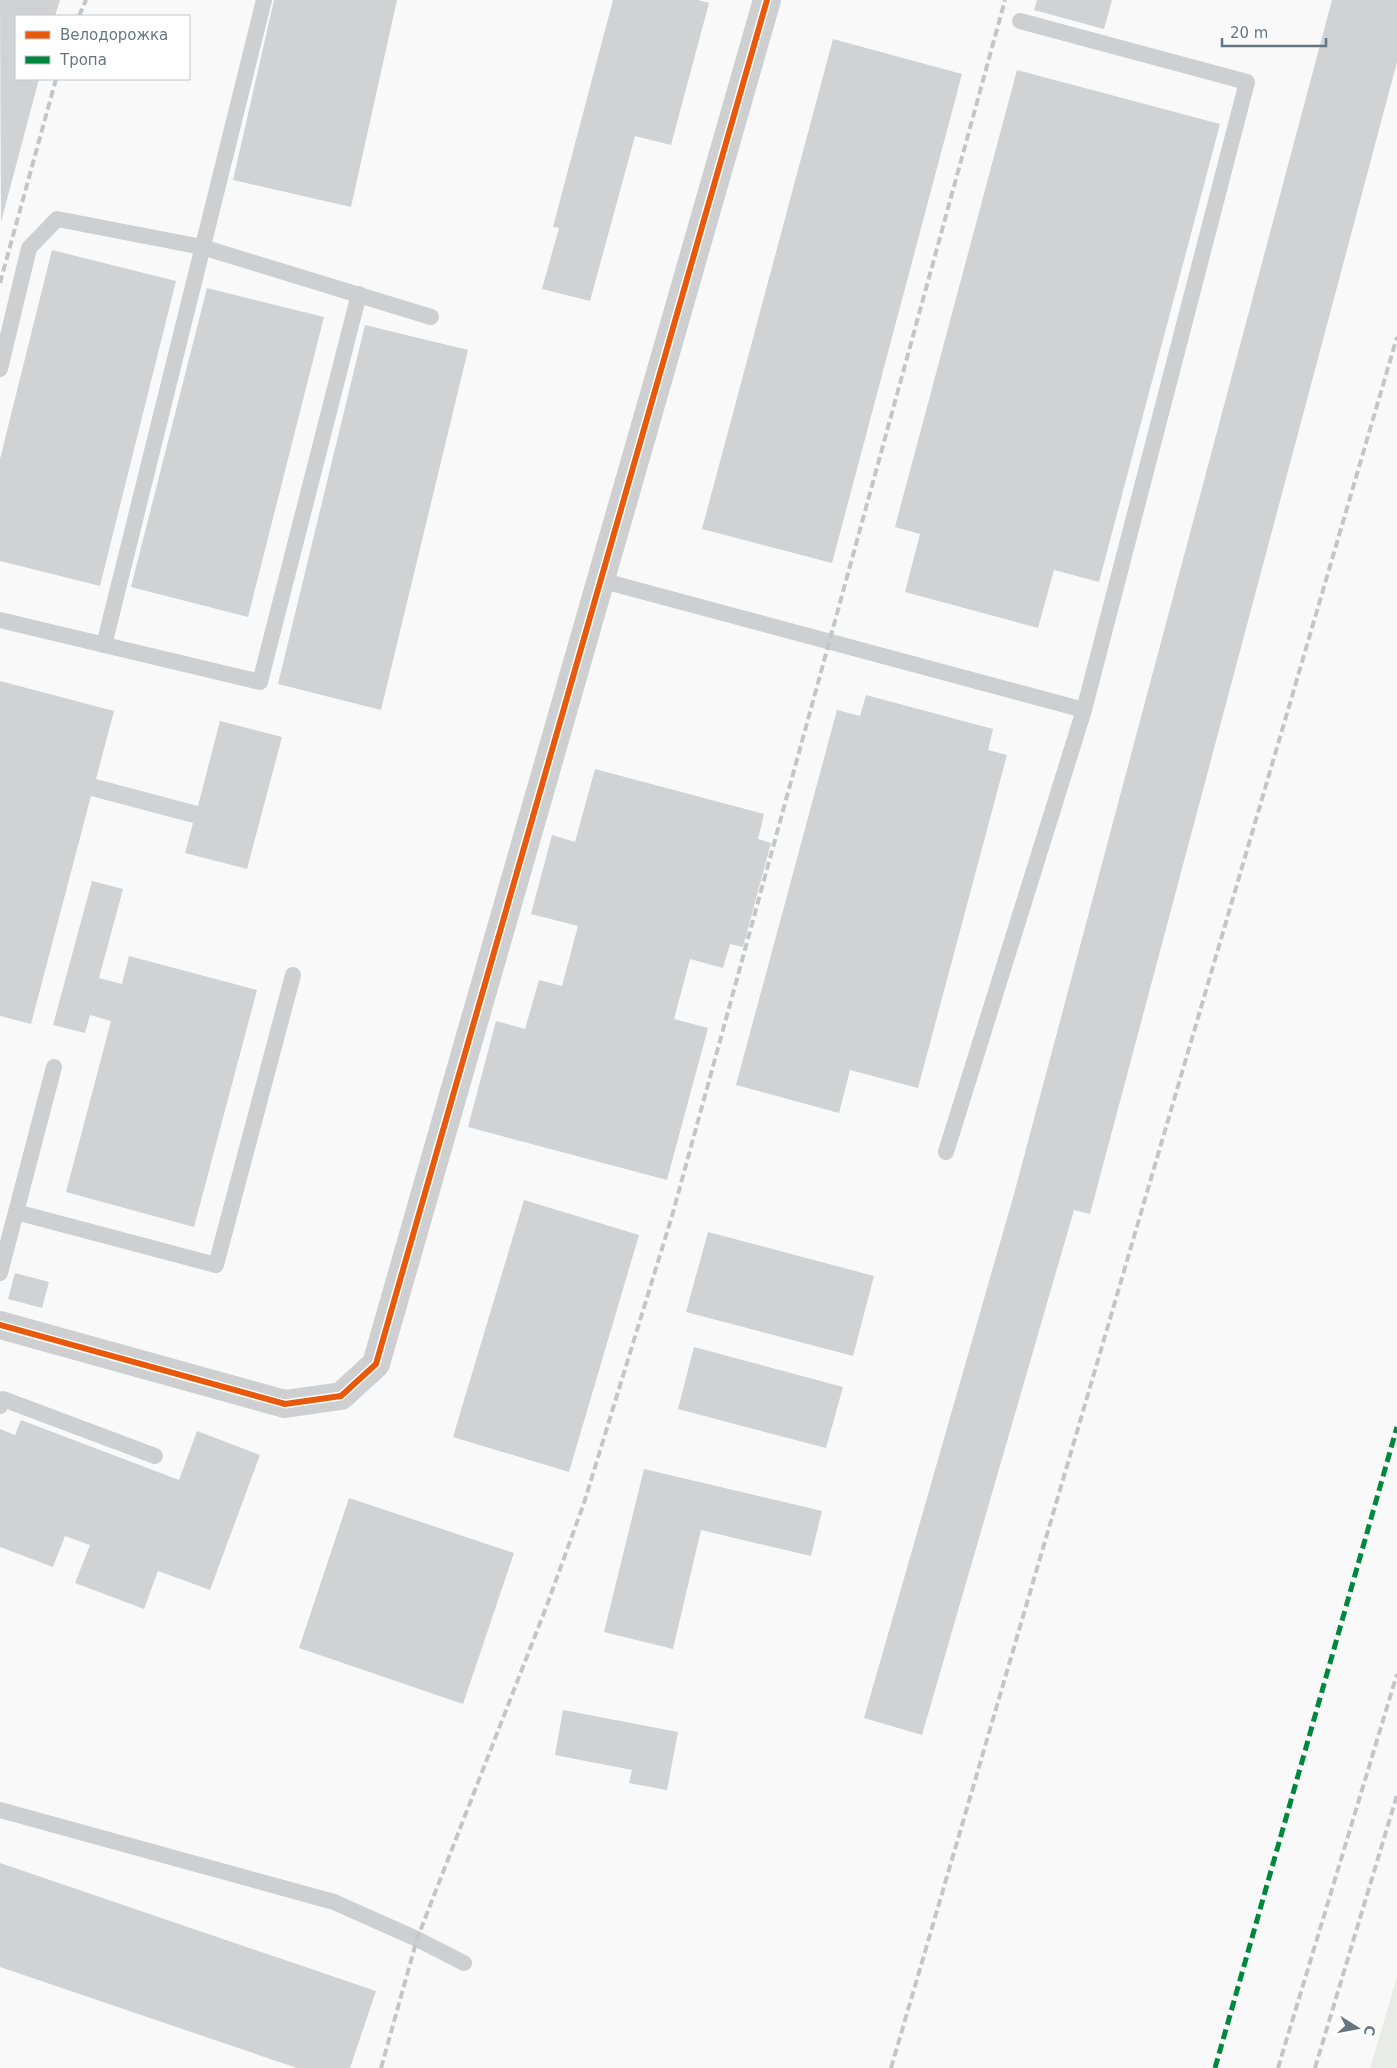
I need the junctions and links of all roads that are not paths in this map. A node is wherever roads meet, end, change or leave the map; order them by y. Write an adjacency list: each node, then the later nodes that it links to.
1 (264, 0): 4 (lane)
2 (767, 0): 8 (street)
3 (1020, 21): 11 (lane)
4 (202, 247): 5 (lane); 7 (lane); 10 (lane)
5 (359, 294): 6 (lane); 10 (lane)
6 (432, 317)
7 (0, 370)
8 (600, 580): 11 (lane); 17 (street)
9 (0, 620): 10 (lane)
10 (104, 645)
11 (1084, 710): 14 (lane)
12 (292, 975): 15 (lane)
13 (54, 1067): 15 (lane)
14 (946, 1152)
15 (16, 1212): 16 (lane)
16 (0, 1273)
17 (0, 1325)
18 (1, 1396): 19 (lane)
19 (154, 1456)
20 (0, 1810): 21 (lane)
21 (464, 1963)

